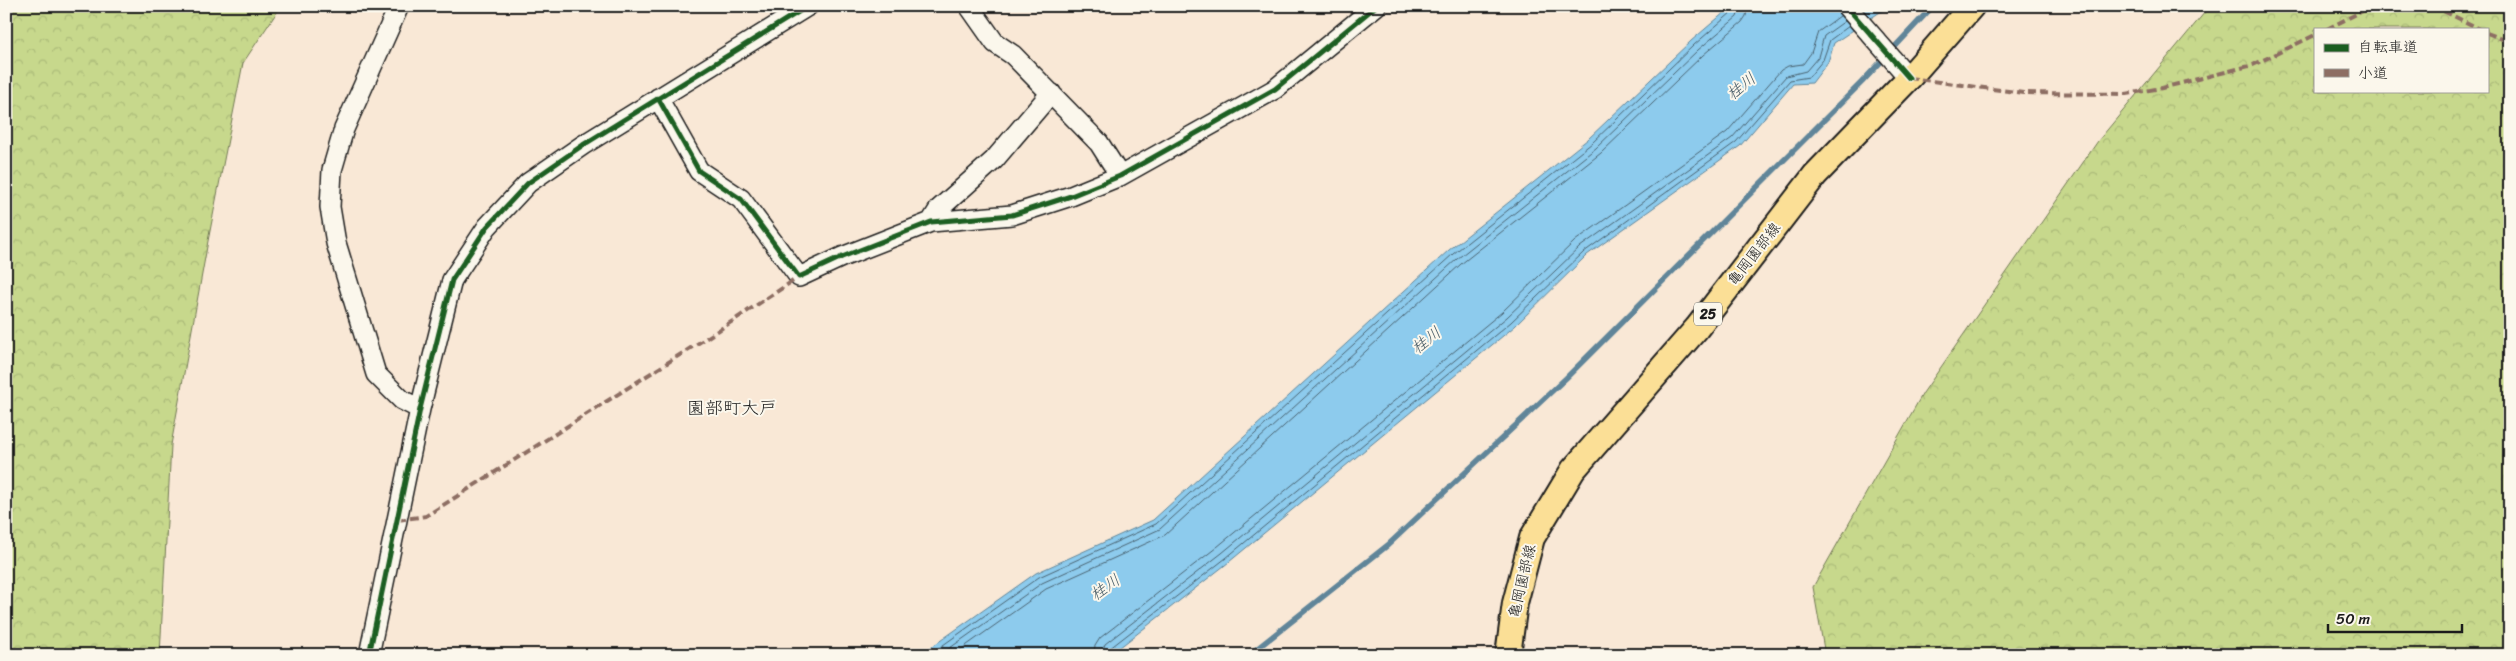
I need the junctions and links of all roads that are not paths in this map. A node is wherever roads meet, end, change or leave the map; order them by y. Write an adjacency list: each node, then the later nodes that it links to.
1 (399, 6): 12 (street)
2 (808, 6): 9 (street)
3 (969, 6): 8 (street)
4 (1376, 6): 10 (street)
5 (1846, 6): 7 (street)
6 (1972, 6): 7 (main road, 亀岡園部線 / 25)
7 (1906, 74): 14 (main road, 亀岡園部線 / 25)
8 (1051, 94): 10 (street); 11 (street)
9 (658, 98): 11 (street); 12 (street)
10 (1120, 176): 11 (street)
11 (931, 222)
12 (420, 410): 13 (street)
13 (370, 655)
14 (1508, 655)

